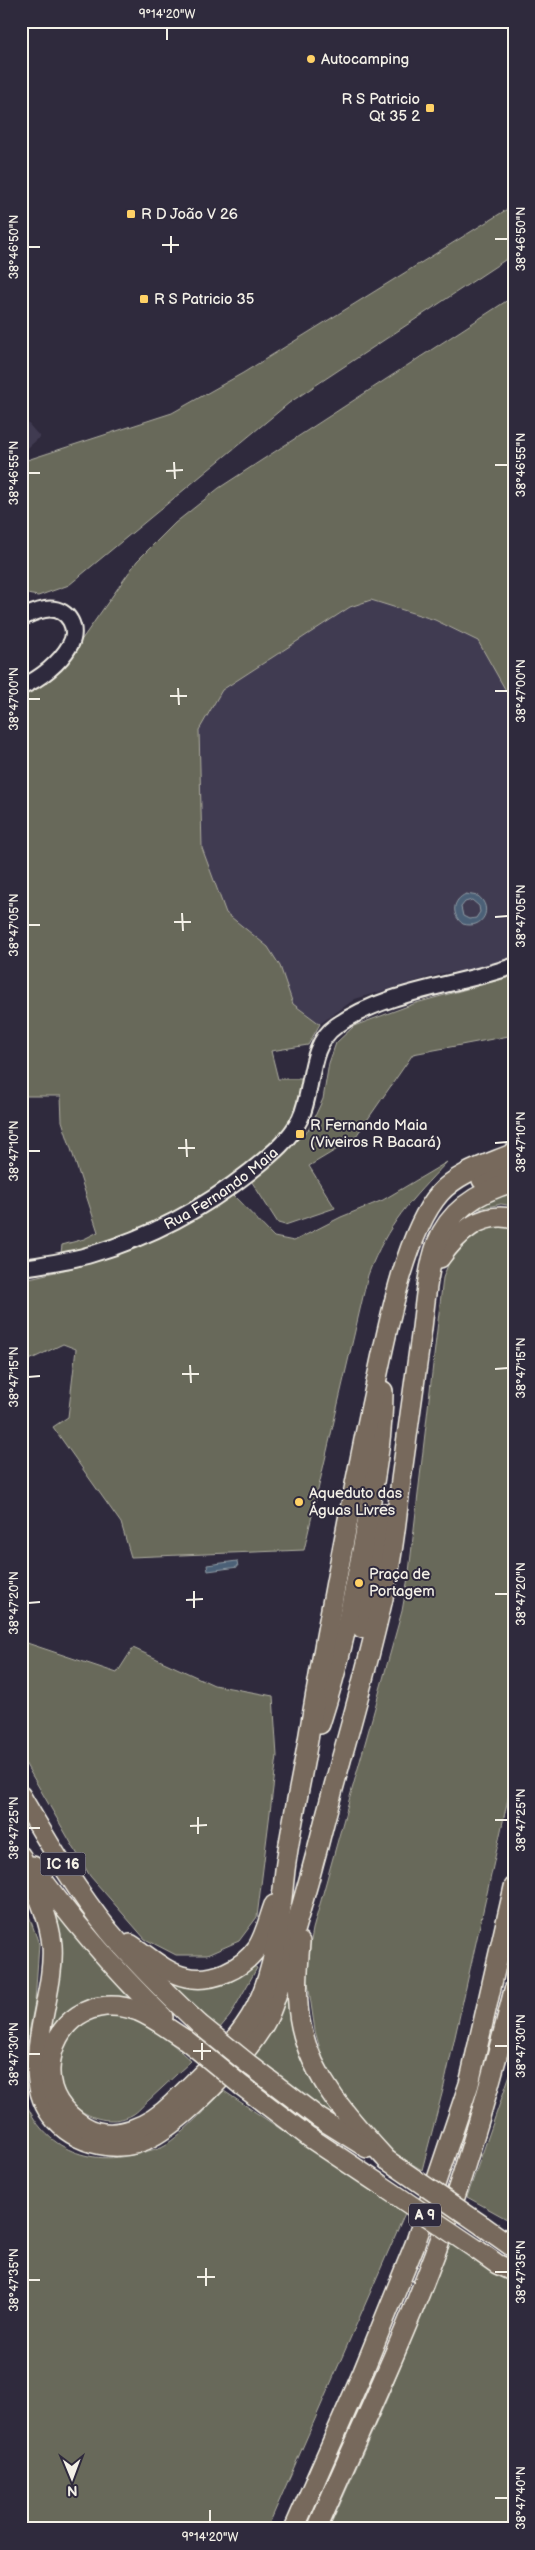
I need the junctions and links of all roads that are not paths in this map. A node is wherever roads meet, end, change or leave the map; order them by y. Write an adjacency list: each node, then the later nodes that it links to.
1 (25, 614): 2 (street)
2 (21, 687)
3 (514, 966): 9 (street, Rua Fernando Maia)
4 (514, 1153): 7 (highway)
5 (514, 1168): 7 (highway)
6 (514, 1182): 10 (highway)
7 (426, 1217): 14 (highway)
8 (514, 1220): 10 (highway)
9 (21, 1268)
10 (427, 1292): 16 (highway)
11 (21, 1796): 17 (highway, IC 16)
12 (21, 1848): 19 (highway)
13 (21, 1856): 16 (highway)
14 (286, 1868): 17 (highway); 19 (highway)
15 (514, 1887): 23 (highway, A 9)
16 (304, 1904): 20 (highway)
17 (108, 1930): 20 (highway, bridge)
18 (514, 1990): 24 (highway, A 9)
19 (186, 2040): 22 (highway, bridge)
20 (387, 2160): 21 (highway, bridge)
21 (514, 2248)
22 (514, 2272)
23 (294, 2529)
24 (318, 2529)

